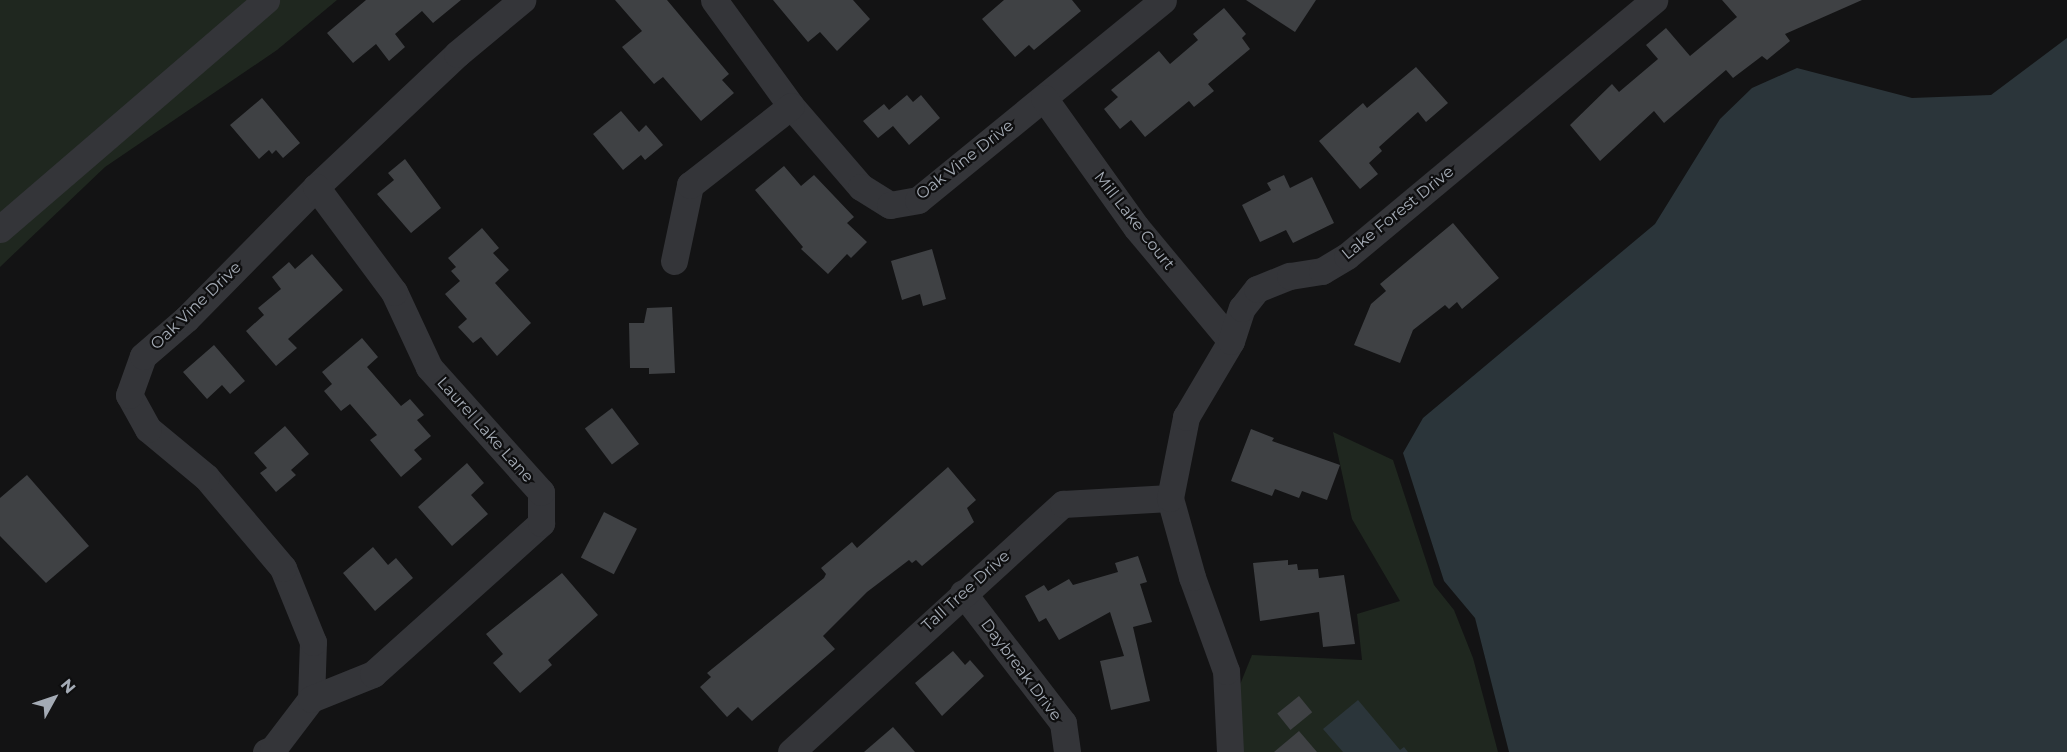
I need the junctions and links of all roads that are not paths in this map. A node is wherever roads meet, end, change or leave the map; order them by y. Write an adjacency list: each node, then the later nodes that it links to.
1 (266, 0): 9 (street)
2 (522, 0): 8 (street, Oak Vine Drive)
3 (714, 0): 7 (street, Oak Vine Drive)
4 (1163, 0): 6 (street, Oak Vine Drive)
5 (1654, 0): 11 (street, Lake Forest Drive)
6 (1044, 98): 7 (street, Oak Vine Drive); 11 (street, Mill Lake Court)
7 (790, 106): 10 (street)
8 (316, 187): 14 (street, Oak Vine Drive); 14 (street, Laurel Lake Lane)
9 (0, 229)
10 (674, 261)
11 (1231, 341): 12 (street, Lake Forest Drive)
12 (1170, 498): 13 (street, Tall Tree Drive); 18 (street, Lake Forest Drive)
13 (963, 593): 16 (street, Tall Tree Drive); 17 (street, Daybreak Drive)
14 (311, 699): 15 (street)
15 (266, 752)
16 (791, 752)
17 (1067, 752)
18 (1230, 752)

